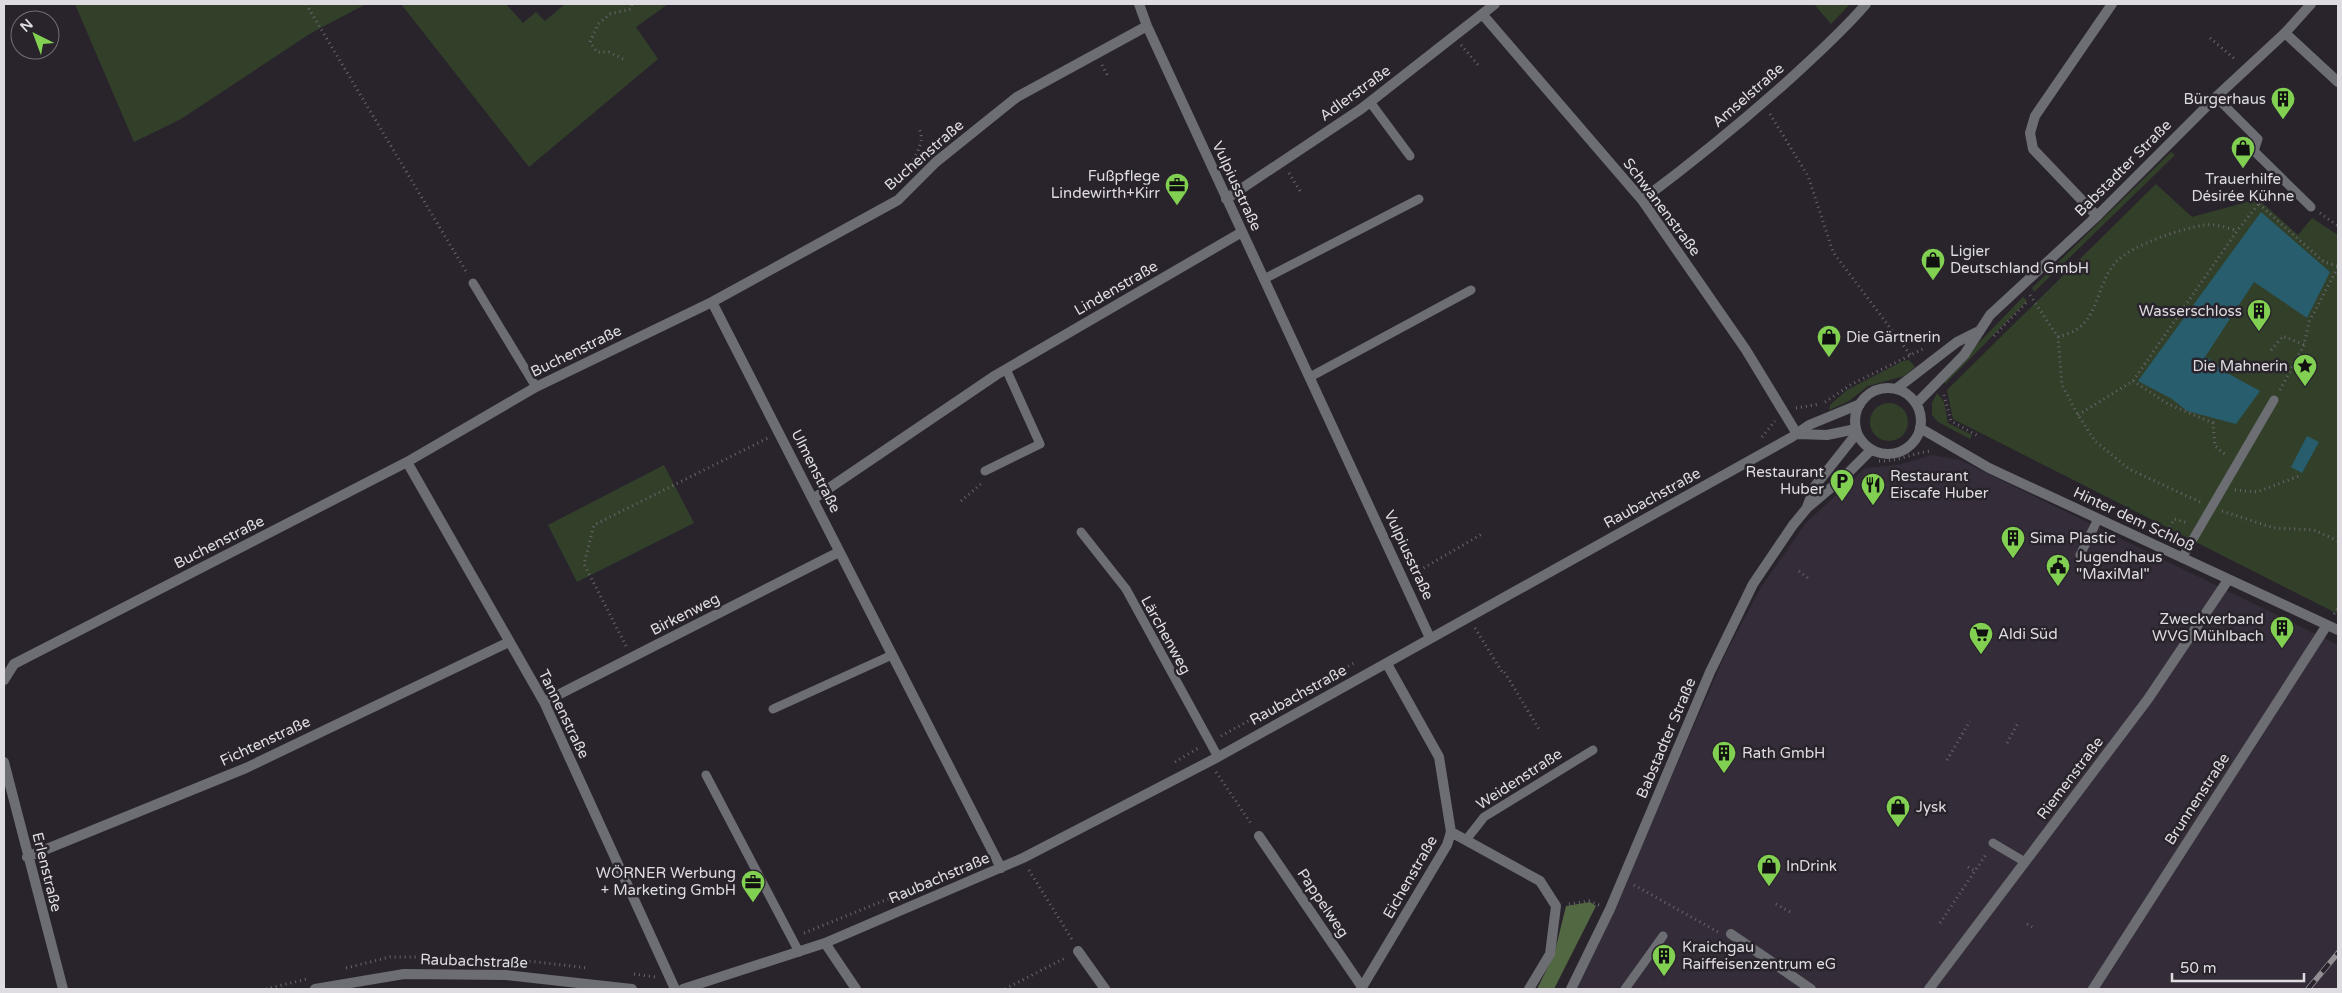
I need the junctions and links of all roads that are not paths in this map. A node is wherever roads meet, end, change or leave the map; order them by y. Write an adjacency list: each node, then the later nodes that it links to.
1 (1495, 4): 6 (street, Adlerstraße)
2 (1866, 4): 15 (street, Amselstraße)
3 (2112, 4): 17 (street)
4 (2311, 4): 8 (street, Babstadter Straße)
5 (1142, 5): 7 (street, Vulpiusstraße)
6 (1483, 15): 11 (street, Adlerstraße); 15 (street, Schwanenstraße)
7 (1147, 26): 14 (street, Vulpiusstraße); 22 (street, Buchenstraße)
8 (2285, 33): 9 (street); 10 (street, Babstadter Straße)
9 (2338, 82)
10 (2216, 96): 16 (lane); 17 (street, Babstadter Straße)
11 (1370, 102): 12 (lane); 14 (street, Adlerstraße)
12 (1410, 156)
13 (1419, 198): 19 (lane)
14 (1226, 199): 18 (street, Vulpiusstraße)
15 (1642, 200): 33 (street, Schwanenstraße)
16 (2311, 207)
17 (2097, 216): 23 (street, Babstadter Straße)
18 (1242, 232): 19 (street, Vulpiusstraße); 24 (street, Lindenstraße)
19 (1264, 280): 25 (street, Vulpiusstraße)
20 (473, 283): 26 (lane)
21 (1471, 290): 25 (lane)
22 (712, 302): 26 (street, Buchenstraße); 37 (street, Ulmenstraße)
23 (1978, 331): 27 (street, Babstadter Straße); 30 (street, Babstadter Straße)
24 (1006, 369): 36 (lane); 37 (street, Lindenstraße)
25 (1310, 377): 47 (street, Vulpiusstraße)
26 (536, 387): 35 (street, Buchenstraße)
27 (1896, 389): 29 (street, Babstadter Straße); 30 (street)
28 (2274, 400): 43 (lane)
29 (1860, 404): 32 (street); 33 (street, Raubachstraße)
30 (1916, 404): 31 (street)
31 (1920, 428): 34 (street); 39 (street, Hinter dem Schloß)
32 (1856, 431): 33 (street); 34 (street); 38 (street, Babstadter Straße)
33 (1797, 434): 47 (street, Raubachstraße)
34 (1871, 450): 38 (street, Babstadter Straße)
35 (407, 462): 48 (street, Tannenstraße); 51 (street, Buchenstraße)
36 (987, 470)
37 (814, 499): 41 (street, Ulmenstraße)
38 (1807, 508): 79 (street, Babstadter Straße)
39 (2098, 519): 42 (lane); 43 (street, Hinter dem Schloß)
40 (1081, 532): 55 (lane, Lärchenweg)
41 (839, 552): 49 (street, Ulmenstraße); 52 (street, Birkenweg)
42 (2080, 555)
43 (2182, 558): 44 (street, Hinter dem Schloß)
44 (2228, 580): 45 (street, Hinter dem Schloß); 63 (street, Riemenstraße)
45 (2327, 625): 46 (street, Hinter dem Schloß); 83 (street, Brunnenstraße)
46 (2338, 630)
47 (1430, 638): 50 (street, Raubachstraße)
48 (509, 642): 52 (street, Tannenstraße); 62 (street, Fichtenstraße)
49 (892, 655): 53 (lane); 64 (street, Ulmenstraße)
50 (1386, 664): 55 (street, Raubachstraße); 58 (street, Eichenstraße)
51 (4, 680)
52 (544, 702): 74 (street, Tannenstraße)
53 (773, 709)
54 (1593, 750): 60 (lane, Weidenstraße)
55 (1213, 759): 64 (street, Raubachstraße)
56 (4, 762): 62 (street, Erlenstraße)
57 (706, 776): 69 (lane)
58 (1451, 832): 60 (street); 70 (street, Eichenstraße)
59 (1259, 836): 70 (street, Pappelweg)
60 (1466, 840): 78 (street)
61 (1993, 843): 63 (lane)
62 (27, 857): 71 (street, Erlenstraße)
63 (2025, 862): 82 (street, Riemenstraße)
64 (1001, 868): 67 (street, Raubachstraße)
65 (1731, 934): 81 (street)
66 (1663, 936): 80 (lane)
67 (825, 943): 69 (street, Raubachstraße); 76 (street)
68 (1078, 951): 77 (street)
69 (799, 952): 75 (street, Raubachstraße)
70 (1362, 988)
71 (63, 989)
72 (315, 989): 73 (street, Raubachstraße)
73 (632, 989)
74 (675, 989)
75 (683, 989)
76 (856, 989)
77 (1105, 989)
78 (1530, 989)
79 (1571, 989)
80 (1625, 989)
81 (1811, 989)
82 (1929, 989)
83 (2093, 989)

